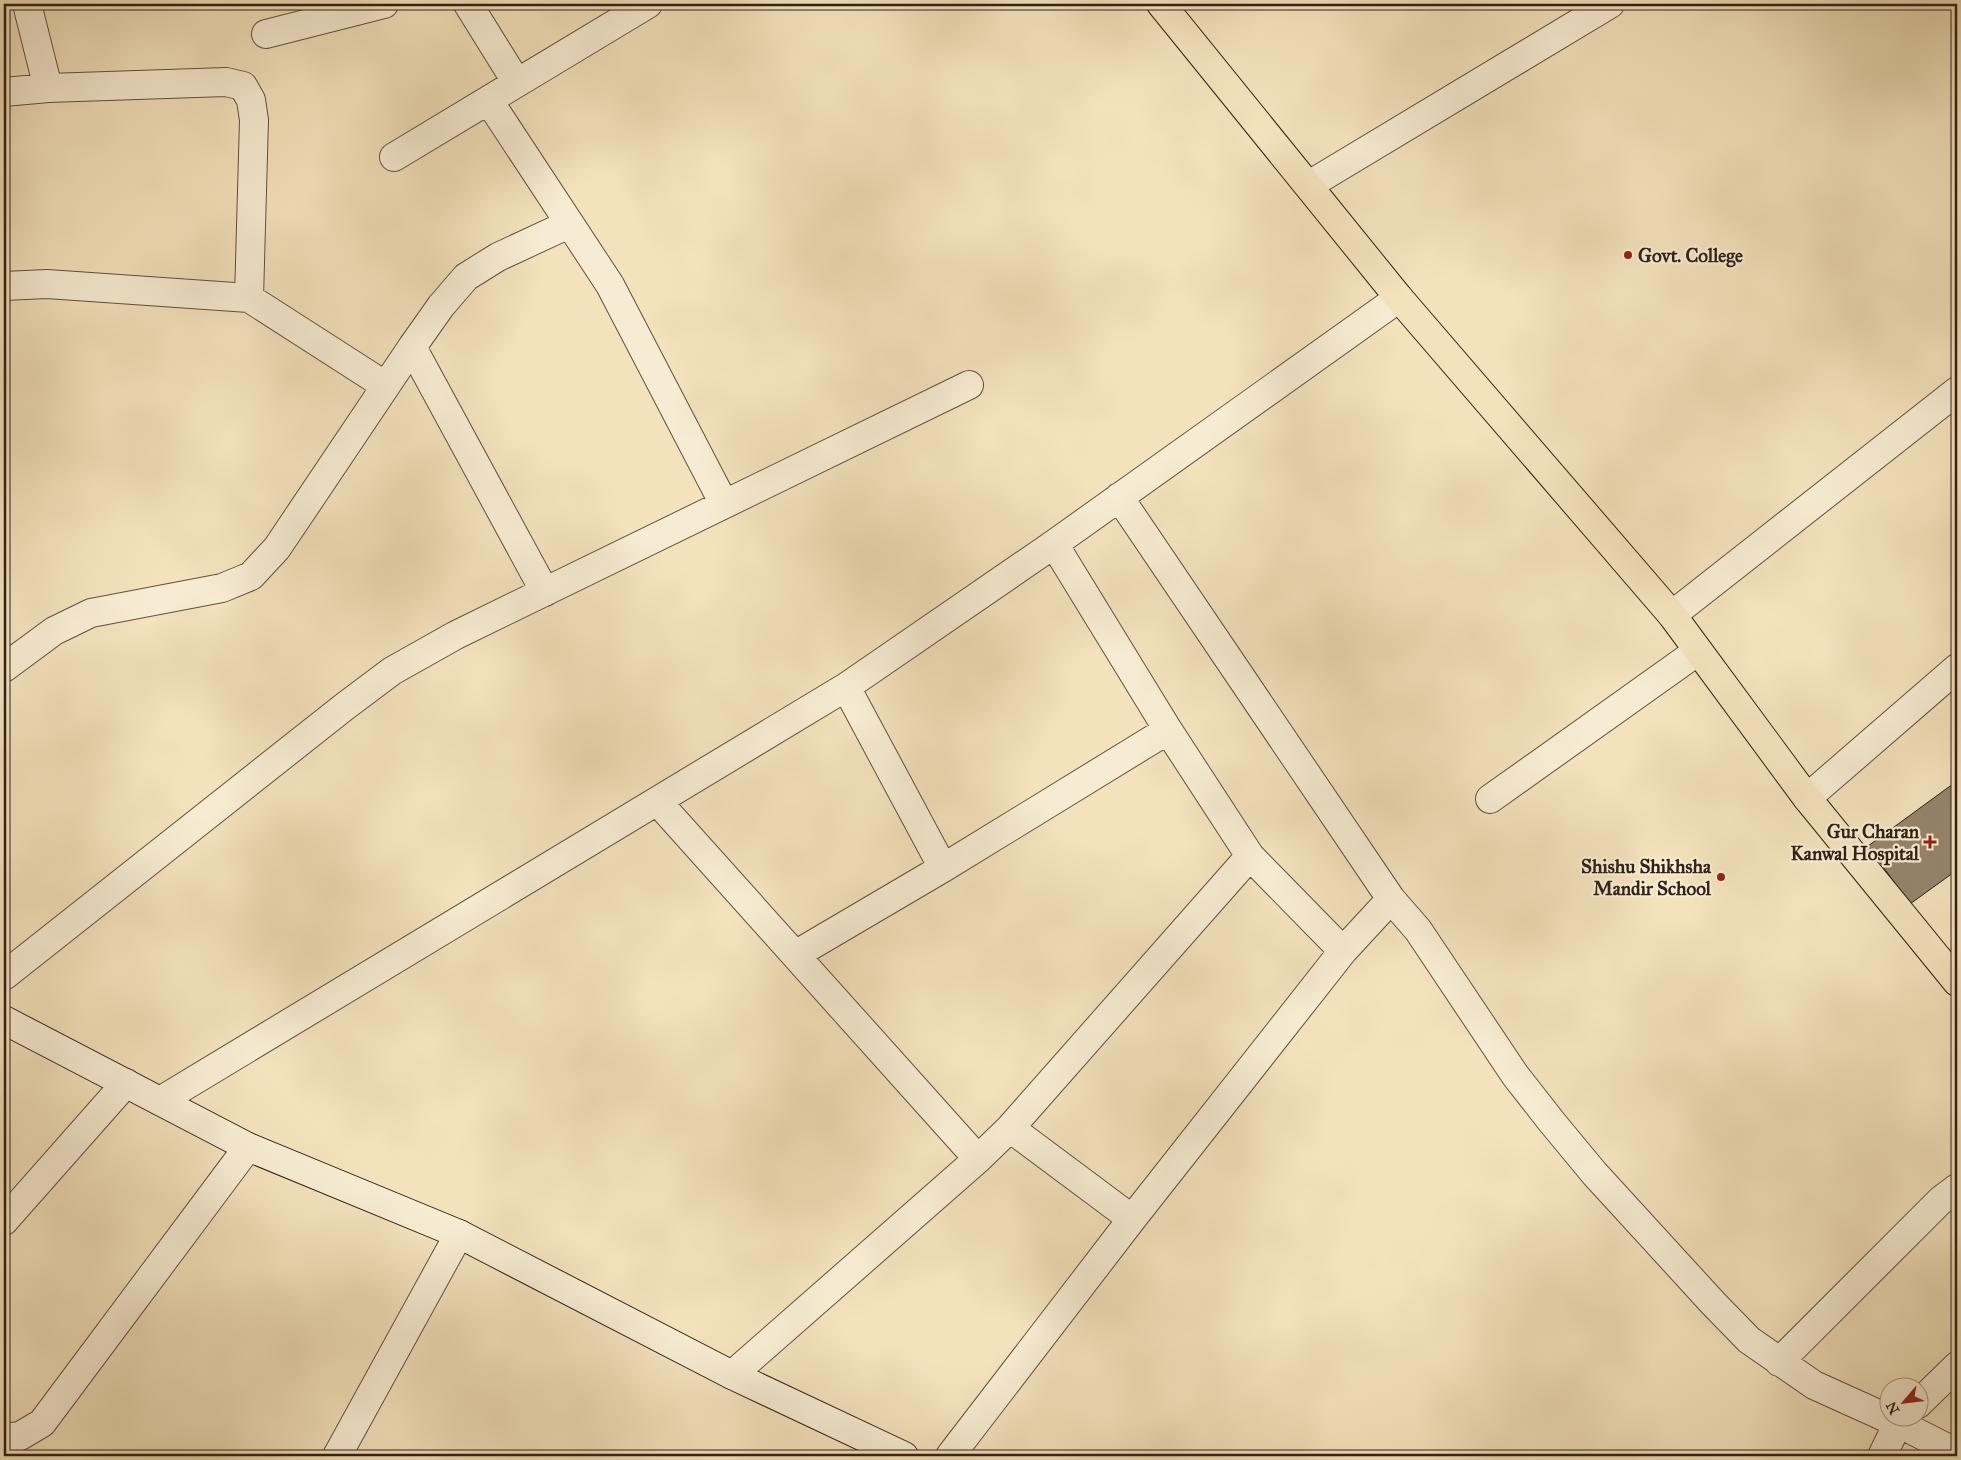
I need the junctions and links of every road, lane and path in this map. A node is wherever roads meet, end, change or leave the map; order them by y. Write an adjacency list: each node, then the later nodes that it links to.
1 (27, 4): 10 (street)
2 (384, 4): 7 (street)
3 (468, 4): 9 (street)
4 (648, 4): 9 (street)
5 (1162, 4): 14 (main road)
6 (1610, 4): 14 (street)
7 (348, 8): 8 (street)
8 (266, 34)
9 (517, 83): 12 (street)
10 (48, 88): 11 (street); 17 (street)
11 (4, 92)
12 (489, 101): 13 (street); 15 (street)
13 (394, 157)
14 (1309, 185): 18 (main road)
15 (569, 224): 19 (street); 24 (street)
16 (4, 286): 17 (street)
17 (249, 298): 21 (street)
18 (1399, 298): 23 (street); 27 (main road)
19 (412, 348): 21 (street); 26 (street)
20 (970, 385): 24 (street)
21 (386, 386): 29 (street)
22 (1957, 391): 27 (street)
23 (1119, 498): 25 (street); 38 (street)
24 (724, 504): 26 (street)
25 (1054, 544): 31 (street); 32 (street)
26 (545, 592): 41 (street)
27 (1672, 615): 28 (main road)
28 (1698, 651): 33 (street); 34 (main road)
29 (9, 656)
30 (1957, 668): 34 (street)
31 (846, 687): 35 (street); 37 (street)
32 (1168, 730): 36 (street); 37 (street)
33 (1490, 798)
34 (1807, 798): 42 (main road)
35 (657, 801): 40 (street); 45 (street)
36 (1250, 856): 39 (street); 46 (street)
37 (943, 868): 40 (street)
38 (1392, 899): 39 (street); 53 (street)
39 (1343, 951): 50 (street)
40 (795, 955): 48 (street)
41 (4, 976)
42 (1957, 982)
43 (4, 1020): 44 (street)
44 (126, 1083): 45 (street); 51 (street)
45 (160, 1101): 47 (street)
46 (1010, 1128): 48 (street); 50 (street)
47 (248, 1147): 52 (street); 60 (street)
48 (978, 1159): 55 (street)
49 (1957, 1188): 53 (street)
50 (1132, 1220): 64 (street)
51 (4, 1222)
52 (459, 1234): 55 (street); 62 (street)
53 (1779, 1362): 57 (street)
54 (1957, 1366): 56 (street)
55 (732, 1375): 63 (street)
56 (1928, 1394)
57 (1878, 1411)
58 (1897, 1428): 65 (street)
59 (1915, 1428): 61 (street)
60 (4, 1438)
61 (1957, 1453)
62 (337, 1456)
63 (904, 1456)
64 (950, 1456)
65 (1882, 1456)

